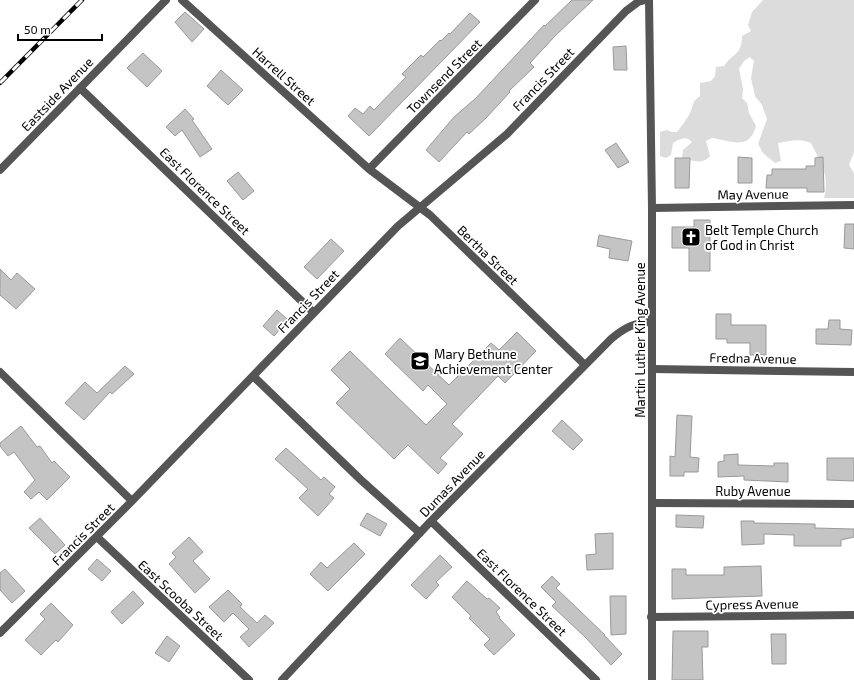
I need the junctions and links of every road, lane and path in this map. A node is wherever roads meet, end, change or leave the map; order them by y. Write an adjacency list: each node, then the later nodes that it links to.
1 (166, 0): 6 (street, Eastside Avenue)
2 (182, 0): 7 (street, Harrell Street)
3 (535, 0): 7 (street, Townsend Street)
4 (646, 0): 10 (street, Francis Street)
5 (649, 0): 11 (street, Martin Luther King Avenue)
6 (80, 88): 8 (street, Eastside Avenue); 12 (street, East Florence Street)
7 (369, 169): 10 (street, Bertha Street)
8 (0, 170)
9 (854, 205): 11 (street, May Avenue)
10 (419, 207): 12 (street, Francis Street); 14 (street, Bertha Street)
11 (652, 208): 13 (street, Martin Luther King Avenue)
12 (313, 312): 18 (street, Francis Street)
13 (652, 322): 14 (street, Dumas Avenue); 15 (street, Martin Luther King Avenue)
14 (585, 365): 22 (street, Dumas Avenue)
15 (652, 369): 17 (street, Fredna Avenue); 20 (street, Martin Luther King Avenue)
16 (0, 372): 19 (street)
17 (854, 372)
18 (253, 376): 19 (street, Francis Street); 23 (street)
19 (132, 501): 24 (street, Francis Street)
20 (652, 503): 21 (street, Ruby Avenue); 26 (street, Martin Luther King Avenue)
21 (854, 504)
22 (431, 521): 23 (street, Dumas Avenue); 30 (street, East Florence Street)
23 (420, 533): 29 (street, Dumas Avenue)
24 (97, 537): 27 (street, Francis Street); 28 (street, East Scooba Street)
25 (854, 615): 26 (street, Cypress Avenue)
26 (651, 617): 31 (street, Martin Luther King Avenue)
27 (0, 633)
28 (249, 680)
29 (282, 680)
30 (596, 680)
31 (652, 680)

